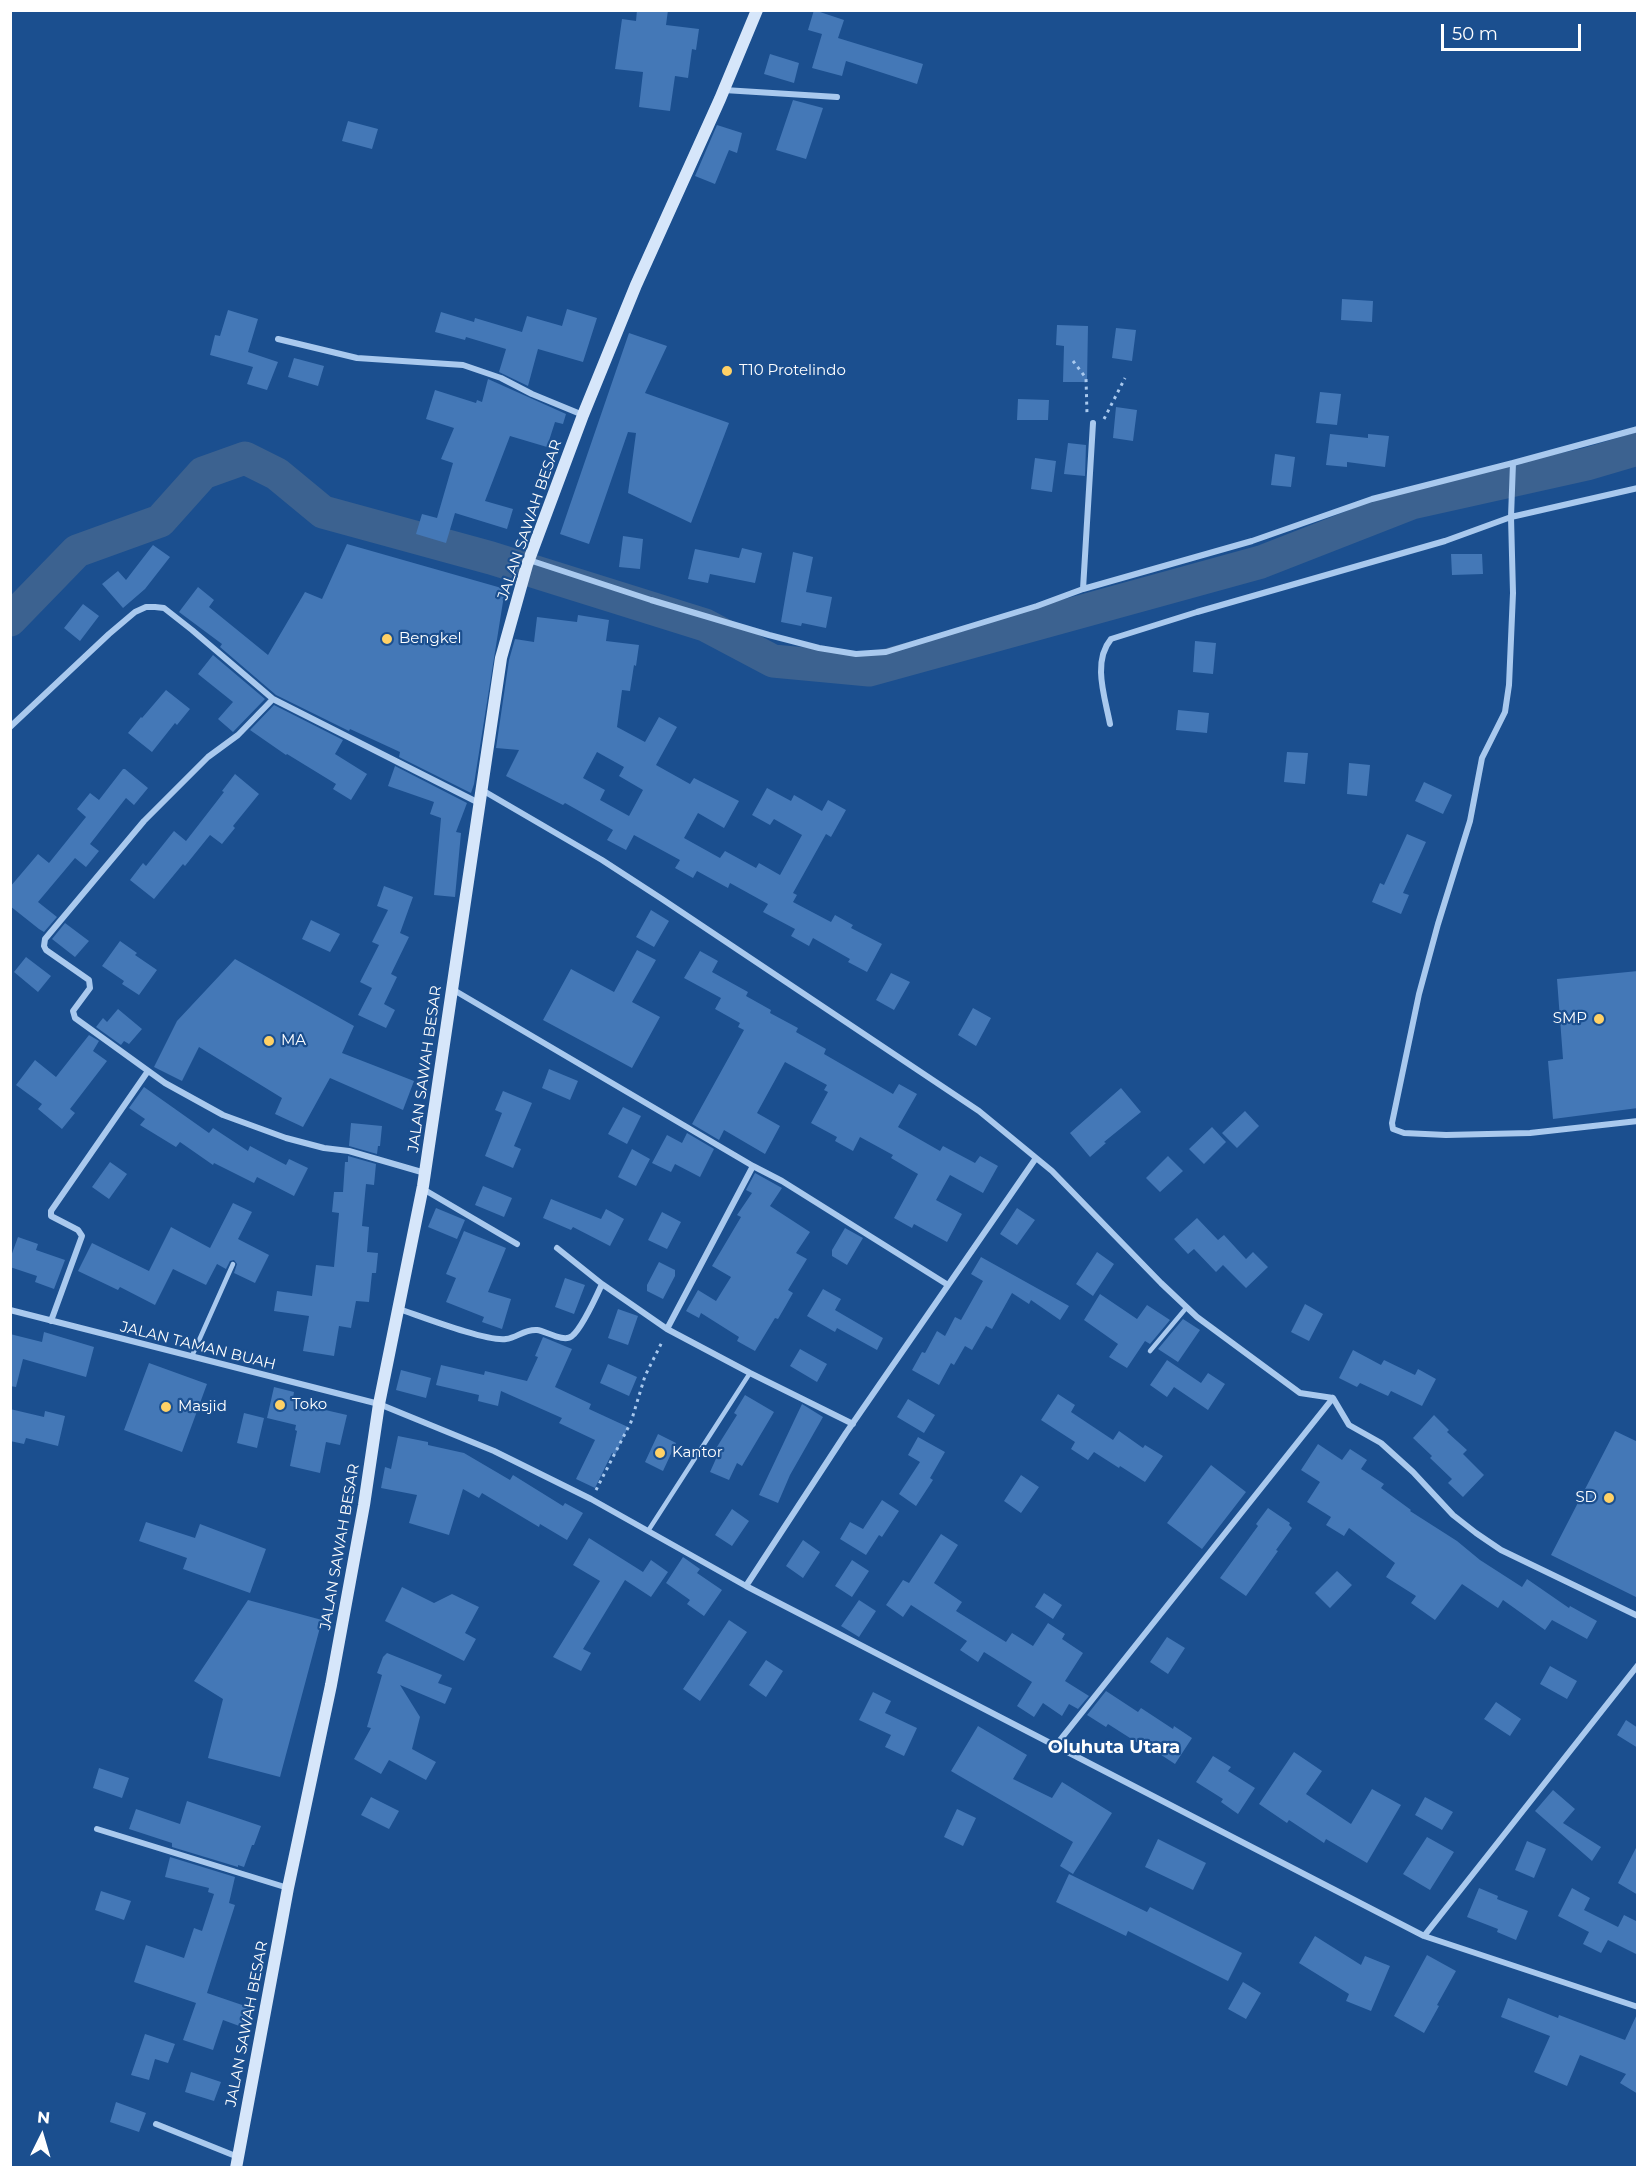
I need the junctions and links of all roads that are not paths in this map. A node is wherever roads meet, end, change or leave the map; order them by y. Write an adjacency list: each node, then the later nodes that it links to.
1 (757, 10): 2 (main road, JALAN SAWAH BESAR)
2 (724, 90): 3 (street); 5 (main road, JALAN SAWAH BESAR)
3 (837, 97)
4 (278, 339): 5 (street)
5 (583, 415): 11 (main road, JALAN SAWAH BESAR)
6 (1093, 423): 12 (street)
7 (1638, 429): 8 (street)
8 (1513, 463): 10 (street); 12 (street)
9 (1638, 488): 10 (street)
10 (1511, 517): 14 (street); 20 (street)
11 (528, 562): 12 (street); 16 (main road, JALAN SAWAH BESAR)
12 (1083, 589)
13 (273, 699): 15 (street); 17 (street); 19 (street)
14 (1110, 724)
15 (10, 727)
16 (482, 790): 17 (main road, JALAN SAWAH BESAR); 21 (street)
17 (479, 804): 18 (main road, JALAN SAWAH BESAR)
18 (452, 989): 22 (street); 23 (main road, JALAN SAWAH BESAR)
19 (148, 1071): 23 (street); 33 (street)
20 (1638, 1121)
21 (1036, 1158): 29 (street); 30 (street)
22 (753, 1166): 29 (street); 34 (street)
23 (425, 1173): 24 (main road, JALAN SAWAH BESAR)
24 (422, 1189): 25 (street); 31 (main road, JALAN SAWAH BESAR)
25 (517, 1244)
26 (557, 1248): 28 (street)
27 (233, 1264): 36 (lane)
28 (602, 1284): 31 (street); 34 (street)
29 (948, 1285): 40 (street)
30 (1187, 1307): 35 (lane); 38 (street)
31 (399, 1309): 39 (main road, JALAN SAWAH BESAR)
32 (10, 1310): 33 (street, JALAN TAMAN BUAH)
33 (51, 1321): 36 (street, JALAN TAMAN BUAH)
34 (667, 1329): 37 (street)
35 (1150, 1351)
36 (192, 1356): 39 (street, JALAN TAMAN BUAH)
37 (750, 1373): 40 (street); 41 (lane)
38 (1334, 1398): 43 (street); 45 (street)
39 (379, 1404): 41 (street, JALAN TAMAN BUAH); 47 (main road, JALAN SAWAH BESAR)
40 (853, 1424): 42 (street)
41 (648, 1531): 42 (street, JALAN TAMAN BUAH)
42 (746, 1586): 45 (street, JALAN TAMAN BUAH)
43 (1638, 1616)
44 (1638, 1665): 48 (street)
45 (1056, 1745): 48 (street, JALAN TAMAN BUAH)
46 (97, 1829): 47 (street)
47 (288, 1888): 51 (main road, JALAN SAWAH BESAR)
48 (1424, 1936): 49 (street, JALAN TAMAN BUAH)
49 (1638, 2007)
50 (156, 2124): 51 (street)
51 (237, 2162)

